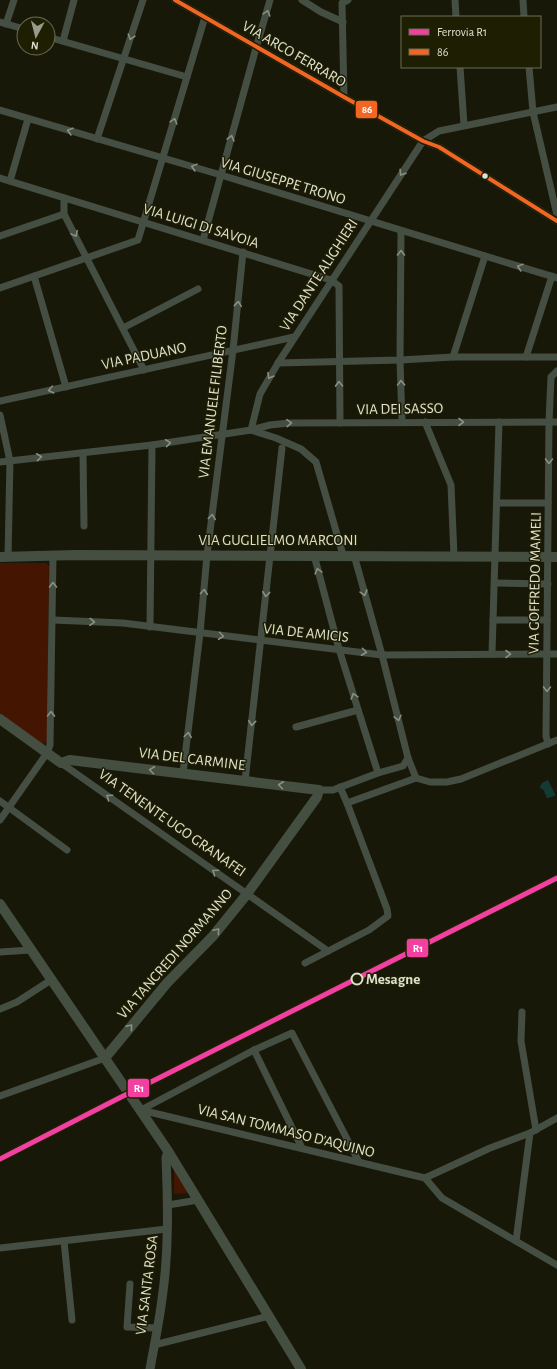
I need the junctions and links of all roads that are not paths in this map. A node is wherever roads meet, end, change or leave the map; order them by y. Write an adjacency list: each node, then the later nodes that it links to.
1 (14, 0): 14 (street)
2 (74, 0): 17 (street)
3 (143, 0): 19 (street, one-way to 19)
4 (175, 0): 12 (street, VIA ARCO FERRARO)
5 (270, 0): 18 (street, one-way to 5)
6 (302, 0): 13 (street)
7 (348, 0): 13 (street)
8 (455, 0): 10 (street)
9 (523, 0): 11 (street)
10 (456, 16)
11 (524, 16)
12 (205, 18): 18 (street, VIA ARCO FERRARO); 22 (street)
13 (343, 22): 23 (street)
14 (3, 23): 15 (street)
15 (16, 27)
16 (56, 39): 17 (street)
17 (63, 41): 19 (street)
18 (256, 48): 23 (street, VIA ARCO FERRARO); 32 (street, one-way to 18)
19 (124, 58): 22 (street); 29 (street)
20 (460, 68): 28 (street)
21 (529, 68): 26 (street)
22 (187, 77): 31 (street, one-way to 22)
23 (344, 97): 30 (street, VIA ARCO FERRARO)
24 (557, 107): 26 (street)
25 (0, 110): 27 (street, VIA GIUSEPPE TRONO)
26 (533, 112): 28 (street); 37 (street)
27 (28, 119): 29 (street, VIA GIUSEPPE TRONO, one-way to 27); 34 (street)
28 (464, 125): 30 (street)
29 (97, 139): 31 (street, VIA GIUSEPPE TRONO)
30 (423, 141): 38 (street, VIA DANTE ALIGHIERI, one-way to 38); 39 (street, VIA ARCO FERRARO)
31 (162, 158): 32 (street, VIA GIUSEPPE TRONO, one-way to 31); 40 (street)
32 (221, 175): 38 (street, VIA GIUSEPPE TRONO); 43 (street)
33 (0, 178): 34 (street, VIA LUIGI DI SAVOIA)
34 (10, 181): 35 (street, VIA LUIGI DI SAVOIA)
35 (64, 198): 36 (street); 40 (street, VIA LUIGI DI SAVOIA)
36 (64, 214): 42 (street); 46 (street, one-way to 46)
37 (557, 215)
38 (370, 221): 41 (street, VIA GIUSEPPE TRONO); 49 (street, VIA DANTE ALIGHIERI)
39 (557, 221)
40 (143, 222): 43 (street, VIA LUIGI DI SAVOIA); 46 (street)
41 (401, 231): 45 (street, VIA GIUSEPPE TRONO); 58 (street, one-way to 41)
42 (0, 236)
43 (203, 240): 44 (street, VIA LUIGI DI SAVOIA)
44 (243, 252): 49 (street, VIA LUIGI DI SAVOIA); 54 (street, VIA EMANUELE FILIBERTO, one-way to 44)
45 (485, 256): 48 (street, VIA GIUSEPPE TRONO, one-way to 45); 55 (street)
46 (87, 258): 47 (street); 52 (street)
47 (34, 276): 50 (street); 63 (street)
48 (554, 277): 57 (street)
49 (331, 280): 53 (street, VIA DANTE ALIGHIERI); 59 (street)
50 (0, 288)
51 (198, 290): 52 (street)
52 (123, 328): 61 (street)
53 (294, 337): 54 (street, VIA PADUANO); 60 (street, VIA DANTE ALIGHIERI)
54 (233, 350): 61 (street, VIA PADUANO); 72 (street, VIA EMANUELE FILIBERTO)
55 (452, 357): 57 (street); 58 (street)
56 (557, 357): 57 (street)
57 (526, 358)
58 (400, 360): 59 (street); 66 (street, one-way to 58)
59 (339, 361): 60 (street); 70 (street, one-way to 59)
60 (278, 363): 71 (street, VIA DANTE ALIGHIERI, one-way to 71)
61 (144, 370): 63 (street, VIA PADUANO)
62 (557, 371): 69 (street, VIA GOFFREDO MAMELI)
63 (66, 387): 64 (street, VIA PADUANO, one-way to 64)
64 (0, 401)
65 (0, 415): 76 (street)
66 (402, 422): 67 (street, VIA DEI SASSO); 70 (street, VIA DEI SASSO)
67 (425, 422): 68 (street, VIA DEI SASSO, one-way to 68); 87 (street)
68 (500, 422): 69 (street, VIA DEI SASSO); 78 (street)
69 (553, 422): 79 (street, VIA GOFFREDO MAMELI, one-way to 79)
70 (340, 423): 71 (street, VIA DEI SASSO, one-way to 70)
71 (251, 430): 72 (street, VIA DEI SASSO); 85 (street)
72 (223, 434): 73 (street, VIA DEI SASSO, one-way to 72); 82 (street, VIA EMANUELE FILIBERTO, one-way to 72)
73 (152, 445): 75 (street, VIA DEI SASSO); 81 (street)
74 (282, 448): 83 (street)
75 (83, 452): 76 (street, VIA DEI SASSO, one-way to 75); 80 (street)
76 (10, 461): 77 (street, VIA DEI SASSO); 88 (street)
77 (0, 462)
78 (497, 503): 79 (street); 89 (street)
79 (548, 503): 90 (street, VIA GOFFREDO MAMELI)
80 (84, 526)
81 (152, 555): 82 (main road, VIA GUGLIELMO MARCONI); 86 (main road, VIA GUGLIELMO MARCONI); 96 (street)
82 (207, 555): 83 (main road, VIA GUGLIELMO MARCONI); 97 (street, VIA EMANUELE FILIBERTO, one-way to 82)
83 (270, 555): 84 (main road, VIA GUGLIELMO MARCONI); 98 (street, one-way to 98)
84 (314, 555): 85 (main road, VIA GUGLIELMO MARCONI); 99 (street, one-way to 84)
85 (348, 555): 87 (main road, VIA GUGLIELMO MARCONI); 100 (street, one-way to 100)
86 (53, 556): 88 (main road, VIA GUGLIELMO MARCONI); 93 (street, one-way to 86)
87 (454, 556): 89 (main road, VIA GUGLIELMO MARCONI)
88 (4, 557)
89 (495, 557): 90 (main road, VIA GUGLIELMO MARCONI); 91 (street)
90 (552, 557): 92 (street, VIA GOFFREDO MAMELI)
91 (495, 583): 92 (street); 94 (street)
92 (548, 584): 95 (street, VIA GOFFREDO MAMELI)
93 (53, 620): 96 (street, VIA DE AMICIS, one-way to 96); 109 (street, one-way to 93)
94 (493, 620): 95 (street); 101 (street)
95 (547, 620): 102 (street, VIA GOFFREDO MAMELI)
96 (150, 627): 97 (street, VIA DE AMICIS)
97 (200, 633): 98 (street, VIA DE AMICIS, one-way to 98); 112 (street, VIA EMANUELE FILIBERTO, one-way to 97)
98 (261, 641): 99 (street, VIA DE AMICIS); 115 (street, one-way to 115)
99 (339, 649): 100 (street, VIA DE AMICIS, one-way to 100); 104 (street, one-way to 99)
100 (382, 654): 101 (street, VIA DE AMICIS); 110 (street, one-way to 110)
101 (492, 654): 102 (street, VIA DE AMICIS, one-way to 102)
102 (547, 654): 103 (street, VIA DE AMICIS); 108 (street, VIA GOFFREDO MAMELI, one-way to 108)
103 (557, 654)
104 (358, 710): 106 (street); 113 (street)
105 (0, 719): 109 (main road, VIA TENENTE UGO GRANAFEI)
106 (296, 727)
107 (557, 740): 108 (street)
108 (548, 744): 114 (street)
109 (47, 753): 111 (main road, VIA TENENTE UGO GRANAFEI); 120 (street)
110 (408, 758): 113 (street); 114 (street)
111 (61, 763): 112 (main road, VIA DEL CARMINE, one-way to 111); 123 (street, VIA TENENTE UGO GRANAFEI, one-way to 111)
112 (183, 773): 115 (main road, VIA DEL CARMINE)
113 (378, 773): 116 (street)
114 (416, 778): 119 (street)
115 (245, 781): 117 (main road, VIA DEL CARMINE, one-way to 115)
116 (340, 787): 117 (street); 119 (street)
117 (319, 790): 123 (main road, VIA TANCREDI NORMANNO)
118 (0, 801): 120 (street)
119 (347, 803): 126 (street)
120 (9, 808): 121 (street); 122 (street)
121 (0, 820)
122 (67, 850)
123 (247, 894): 126 (street, VIA TENENTE UGO GRANAFEI); 133 (main road, VIA TANCREDI NORMANNO, one-way to 123)
124 (0, 904): 125 (main road)
125 (31, 950): 127 (street); 129 (main road)
126 (328, 951): 128 (street)
127 (0, 952)
128 (304, 963)
129 (51, 980): 130 (street); 133 (main road)
130 (0, 1009)
131 (522, 1012): 137 (street)
132 (254, 1050): 135 (street); 138 (street); 140 (street)
133 (105, 1058): 134 (street); 135 (main road)
134 (0, 1096)
135 (141, 1110): 138 (street, VIA SAN TOMMASO D'AQUINO); 139 (main road)
136 (557, 1118): 137 (street)
137 (533, 1131): 141 (street); 146 (street)
138 (302, 1148): 140 (street, VIA SAN TOMMASO D'AQUINO)
139 (168, 1151): 142 (main road); 143 (street, VIA SANTA ROSA)
140 (359, 1162): 141 (street, VIA SAN TOMMASO D'AQUINO)
141 (425, 1178): 146 (street)
142 (198, 1200): 143 (street); 150 (main road)
143 (168, 1205): 144 (street, VIA SANTA ROSA)
144 (167, 1229): 145 (street); 152 (street, VIA SANTA ROSA)
145 (64, 1241): 147 (street); 151 (street)
146 (516, 1241): 148 (street)
147 (0, 1248)
148 (557, 1265)
149 (130, 1284): 152 (street)
150 (269, 1316): 153 (street); 155 (main road)
151 (72, 1320)
152 (157, 1328): 153 (street, VIA SANTA ROSA)
153 (154, 1345): 154 (street, VIA SANTA ROSA)
154 (150, 1369)
155 (302, 1369)

